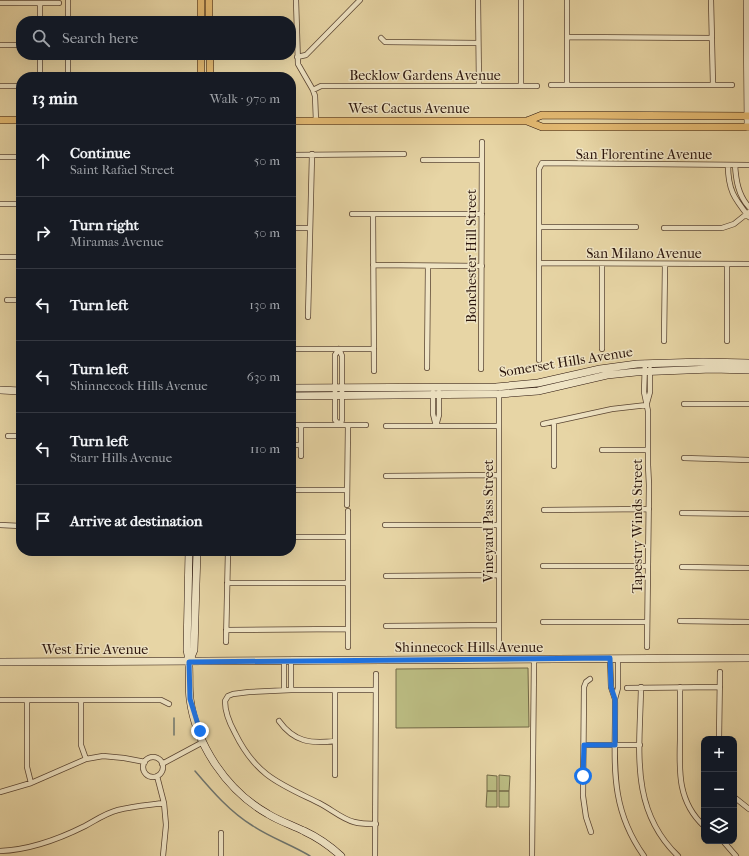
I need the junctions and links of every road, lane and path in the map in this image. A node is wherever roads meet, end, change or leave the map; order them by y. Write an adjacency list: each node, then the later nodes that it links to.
1 (68, 0): 15 (street)
2 (201, 0): 16 (main road)
3 (209, 0): 17 (main road)
4 (296, 0): 24 (street)
5 (360, 0): 24 (street)
6 (478, 0): 21 (street)
7 (521, 0): 41 (street)
8 (567, 0): 18 (street)
9 (711, 0): 20 (street)
10 (747, 0): 33 (street)
11 (40, 3): 12 (street); 13 (street); 14 (street)
12 (59, 3)
13 (0, 4)
14 (40, 16)
15 (68, 16)
16 (201, 16)
17 (209, 16)
18 (567, 37): 20 (street); 35 (street)
19 (381, 38): 21 (street)
20 (712, 38): 36 (street)
21 (478, 42): 40 (street)
22 (0, 45): 23 (street)
23 (16, 45)
24 (297, 57): 43 (street)
25 (40, 60): 29 (street)
26 (68, 60): 30 (street)
27 (201, 60): 31 (main road)
28 (210, 60): 32 (main road)
29 (40, 72)
30 (68, 72)
31 (201, 72)
32 (210, 72)
33 (748, 76): 44 (street)
34 (551, 85): 35 (street)
35 (567, 85): 36 (street)
36 (713, 85): 37 (street)
37 (732, 85)
38 (0, 86): 39 (street)
39 (16, 86)
40 (479, 86): 41 (street, Becklow Gardens Avenue); 43 (street, Becklow Gardens Avenue)
41 (521, 86): 42 (street, Becklow Gardens Avenue)
42 (537, 86)
43 (313, 90): 49 (street)
44 (748, 116): 47 (main road, West Cactus Avenue); 50 (street)
45 (0, 120): 46 (main road)
46 (16, 120)
47 (527, 120): 49 (main road, West Cactus Avenue); 50 (main road, West Cactus Avenue)
48 (296, 121): 49 (main road, West Cactus Avenue)
49 (316, 121)
50 (748, 127)
51 (482, 142): 58 (street, Bonchester Hill Street)
52 (312, 154): 53 (street); 54 (street); 72 (street)
53 (404, 154)
54 (296, 155)
55 (0, 157): 56 (street)
56 (16, 157)
57 (423, 160): 58 (street)
58 (482, 160): 67 (street, Bonchester Hill Street)
59 (728, 165): 60 (street, San Florentine Avenue); 68 (street); 69 (street, San Florentine Avenue)
60 (735, 165): 61 (street, San Florentine Avenue); 64 (street)
61 (749, 165)
62 (0, 204): 63 (street)
63 (16, 204)
64 (749, 206)
65 (352, 214): 66 (street)
66 (373, 214): 67 (street); 81 (street)
67 (482, 214): 83 (street, Bonchester Hill Street)
68 (748, 214): 73 (street)
69 (539, 227): 70 (street); 76 (street)
70 (636, 227)
71 (296, 228): 72 (street)
72 (310, 228): 86 (street)
73 (664, 228)
74 (0, 257): 75 (street)
75 (16, 257)
76 (539, 263): 77 (street, San Milano Avenue); 93 (street)
77 (602, 264): 78 (street, San Milano Avenue); 92 (street)
78 (665, 264): 79 (street, San Milano Avenue); 87 (street)
79 (727, 264): 80 (street, San Milano Avenue); 88 (street)
80 (749, 264)
81 (373, 265): 82 (street); 91 (street)
82 (428, 266): 83 (street); 96 (street)
83 (482, 266): 97 (street, Bonchester Hill Street)
84 (7, 300): 85 (street)
85 (16, 300)
86 (308, 317)
87 (664, 341)
88 (727, 341)
89 (296, 349): 90 (street)
90 (339, 349): 91 (street); 104 (street)
91 (374, 349): 99 (street)
92 (602, 349)
93 (539, 360)
94 (648, 363): 95 (street, Somerset Hills Avenue); 100 (street, Tapestry Winds Street); 105 (street, Somerset Hills Avenue)
95 (749, 363)
96 (427, 368)
97 (481, 369)
98 (749, 370): 100 (street, Somerset Hills Avenue)
99 (374, 371)
100 (647, 371): 106 (street, Somerset Hills Avenue); 110 (street, Tapestry Winds Street)
101 (296, 388): 104 (street, Somerset Hills Avenue)
102 (0, 390): 103 (street)
103 (16, 390)
104 (338, 392): 105 (street, Somerset Hills Avenue); 107 (street, Somerset Hills Avenue); 115 (street)
105 (436, 392): 106 (street, Somerset Hills Avenue); 119 (street)
106 (499, 394): 120 (street, Vineyard Pass Street)
107 (296, 396)
108 (684, 404): 109 (street)
109 (749, 404)
110 (647, 405): 111 (street); 126 (street, Tapestry Winds Street)
111 (554, 422): 112 (street); 130 (street)
112 (543, 424)
113 (296, 425): 114 (street)
114 (301, 425): 115 (street); 124 (street)
115 (340, 425): 116 (street)
116 (348, 425): 117 (street); 134 (street)
117 (366, 425)
118 (386, 426): 119 (street)
119 (436, 426): 120 (street)
120 (498, 426): 131 (street, Vineyard Pass Street)
121 (8, 436): 122 (street)
122 (16, 436)
123 (296, 445): 124 (street)
124 (301, 445): 127 (street)
125 (602, 450): 126 (street)
126 (648, 450): 136 (street, Tapestry Winds Street)
127 (301, 456)
128 (684, 458): 129 (street)
129 (749, 460)
130 (554, 466)
131 (498, 475): 132 (street); 143 (street, Vineyard Pass Street)
132 (386, 476)
133 (296, 490): 134 (street)
134 (348, 490): 135 (street)
135 (347, 505)
136 (649, 509): 137 (street); 151 (street, Tapestry Winds Street)
137 (544, 510)
138 (348, 512): 146 (street)
139 (682, 513): 140 (street)
140 (749, 514)
141 (0, 525): 144 (street)
142 (385, 525): 143 (street)
143 (499, 525): 154 (street, Vineyard Pass Street)
144 (16, 526)
145 (296, 537): 146 (street)
146 (348, 537): 156 (street)
147 (190, 556): 175 (street)
148 (197, 556): 175 (street)
149 (228, 556): 157 (street)
150 (543, 566): 151 (street)
151 (648, 566): 160 (street, Tapestry Winds Street)
152 (682, 567): 153 (street)
153 (749, 568)
154 (500, 575): 155 (street); 162 (street, Vineyard Pass Street)
155 (386, 576)
156 (348, 582): 157 (street); 164 (street)
157 (228, 583): 165 (street)
158 (680, 621): 161 (street)
159 (543, 622): 160 (street)
160 (647, 622): 168 (street, Tapestry Winds Street)
161 (749, 622)
162 (499, 625): 163 (street); 169 (street, Vineyard Pass Street)
163 (386, 626)
164 (348, 629): 165 (street); 167 (street)
165 (226, 630): 166 (street)
166 (226, 642)
167 (348, 647)
168 (647, 647)
169 (499, 648)
170 (614, 658): 171 (street, Shinnecock Hills Avenue); 172 (street, Shinnecock Hills Avenue); 196 (street)
171 (749, 658)
172 (534, 659): 173 (street, Shinnecock Hills Avenue); 218 (street)
173 (288, 661): 175 (street, Shinnecock Hills Avenue); 183 (street); 184 (street)
174 (0, 662): 175 (street, West Erie Avenue)
175 (189, 662): 194 (street)
176 (720, 672): 181 (street)
177 (376, 674): 186 (street)
178 (590, 679): 195 (street)
179 (640, 687): 180 (street); 182 (street); 197 (street)
180 (680, 687): 181 (street); 208 (street)
181 (720, 687): 192 (street)
182 (627, 688)
183 (284, 690): 184 (street); 209 (street)
184 (291, 690): 185 (street)
185 (336, 690): 186 (street); 193 (street)
186 (375, 690): 209 (street)
187 (0, 700): 188 (street)
188 (27, 700): 189 (street); 203 (street)
189 (81, 700): 190 (street); 198 (street)
190 (169, 704)
191 (279, 721): 193 (street)
192 (719, 736)
193 (335, 741): 201 (street)
194 (203, 742): 200 (street); 216 (street)
195 (584, 745): 196 (street); 210 (street)
196 (615, 745): 197 (street); 219 (street)
197 (640, 745): 220 (street)
198 (86, 758): 199 (street); 203 (street)
199 (145, 762): 200 (street); 202 (street)
200 (162, 764): 202 (street)
201 (335, 775)
202 (157, 776): 206 (street)
203 (32, 784): 204 (street)
204 (0, 792)
205 (737, 799): 207 (street)
206 (164, 804): 213 (street); 214 (street)
207 (749, 809)
208 (701, 822)
209 (376, 824): 217 (street)
210 (591, 832)
211 (221, 834): 215 (street)
212 (726, 844): 221 (street)
213 (0, 851)
214 (163, 856)
215 (221, 856)
216 (342, 856)
217 (375, 856)
218 (532, 856)
219 (644, 856)
220 (678, 856)
221 (736, 856)

